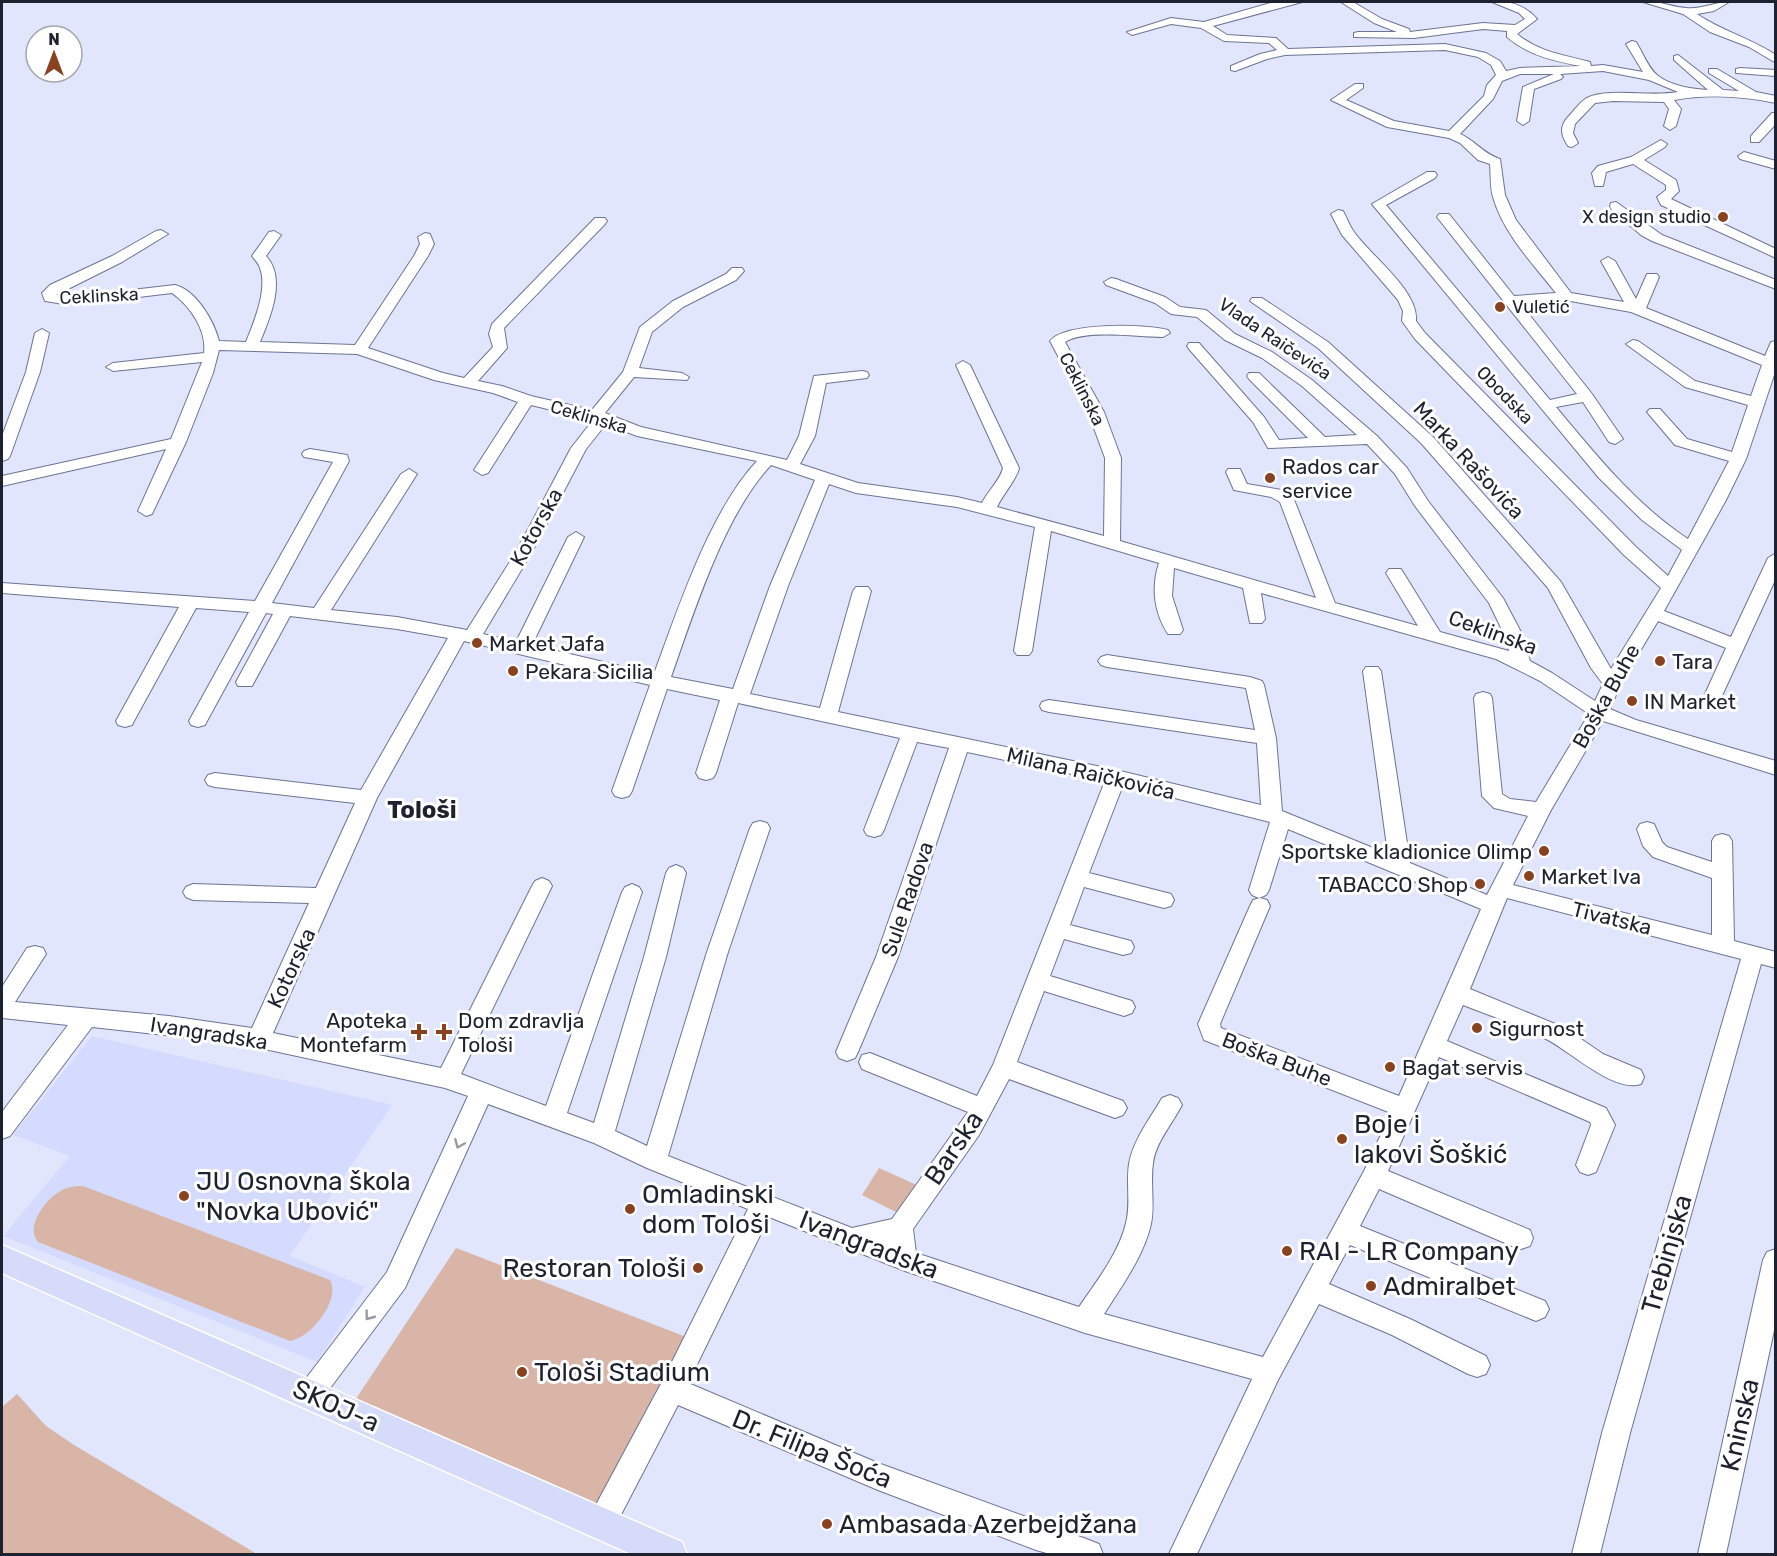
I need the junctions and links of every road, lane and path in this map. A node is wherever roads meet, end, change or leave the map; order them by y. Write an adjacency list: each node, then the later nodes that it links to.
1 (1297, 2): 7 (street)
2 (1346, 2): 11 (street)
3 (1497, 2): 8 (street)
4 (1651, 2): 6 (street)
5 (1724, 2): 6 (street)
6 (1688, 12): 15 (street)
7 (1204, 25): 9 (street); 13 (street)
8 (1517, 28): 11 (street); 17 (street)
9 (1132, 32)
10 (1358, 35): 11 (street)
11 (1414, 35)
12 (1632, 44): 23 (street)
13 (1285, 52): 16 (street); 22 (street)
14 (1678, 58): 26 (street)
15 (1776, 60)
16 (1235, 68)
17 (1604, 68): 18 (street); 23 (street)
18 (1577, 71): 22 (street); 31 (street)
19 (1713, 71): 27 (street)
20 (1740, 71): 21 (street)
21 (1776, 72)
22 (1504, 75): 33 (street)
23 (1652, 77): 25 (street)
24 (1359, 86): 33 (street)
25 (1692, 93): 26 (street); 28 (street)
26 (1721, 95): 27 (street)
27 (1754, 95): 29 (street)
28 (1666, 99): 32 (street); 35 (street)
29 (1776, 99)
30 (1776, 116): 34 (street)
31 (1523, 121)
32 (1670, 126)
33 (1452, 135): 55 (street)
34 (1755, 139)
35 (1572, 143)
36 (1661, 144): 38 (street)
37 (1744, 156): 39 (street)
38 (1635, 160): 41 (street); 49 (street)
39 (1776, 165)
40 (1431, 176): 77 (street)
41 (1599, 183)
42 (1616, 206): 54 (street)
43 (1338, 214): 104 (street, Obodska)
44 (1444, 217): 56 (street)
45 (600, 221): 73 (street)
46 (161, 234): 65 (street, Ceklinska)
47 (274, 235): 63 (street)
48 (425, 237): 64 (street)
49 (1776, 254)
50 (1608, 261): 58 (street)
51 (737, 271): 69 (street, Kotorska)
52 (1652, 277): 58 (street)
53 (1111, 282): 80 (street, Vlada Raičevića)
54 (1776, 285)
55 (1566, 296): 56 (street); 58 (street)
56 (1510, 300): 74 (street)
57 (1257, 301): 125 (street, Marka Rašovića)
58 (1637, 309): 66 (street)
59 (42, 333): 85 (street)
60 (1163, 333): 98 (street, Ceklinska)
61 (1633, 344): 76 (street)
62 (1194, 346): 83 (street)
63 (251, 347): 64 (street, Ceklinska); 65 (street, Ceklinska)
64 (359, 350): 73 (street, Ceklinska)
65 (211, 351): 68 (street, Ceklinska); 82 (street)
66 (1772, 357): 76 (street, Boška Buhe)
67 (963, 365): 94 (street)
68 (113, 367)
69 (630, 372): 72 (street); 79 (street, Kotorska)
70 (862, 375): 88 (street)
71 (1254, 376): 83 (street)
72 (682, 377)
73 (468, 382): 75 (street, Ceklinska)
74 (1587, 397): 77 (street); 81 (street)
75 (527, 400): 79 (street, Ceklinska); 89 (street, Ceklinska)
76 (1758, 403): 87 (street, Boška Buhe)
77 (1545, 405): 99 (street)
78 (1655, 412): 87 (street)
79 (598, 417): 86 (street, Ceklinska); 116 (street, Kotorska)
80 (1371, 439): 83 (street); 121 (street, Vlada Raičevića)
81 (1615, 439)
82 (178, 442): 93 (street); 95 (street)
83 (1321, 442)
84 (310, 454): 108 (street)
85 (2, 456)
86 (768, 459): 88 (street, Ceklinska); 123 (street)
87 (1738, 459): 99 (street, Boška Buhe)
88 (791, 465): 92 (street, Ceklinska)
89 (482, 470)
90 (1234, 472): 109 (street)
91 (409, 474): 111 (street)
92 (824, 477): 94 (street, Ceklinska); 127 (street)
93 (2, 481)
94 (988, 509): 96 (street, Ceklinska)
95 (146, 511)
96 (1044, 524): 98 (street, Ceklinska); 119 (street)
97 (576, 537): 118 (street)
98 (1112, 544): 101 (street, Ceklinska)
99 (1691, 549): 104 (street, Boška Buhe)
100 (1776, 558): 117 (street)
101 (1168, 561): 103 (street, Ceklinska); 114 (street)
102 (1395, 573): 115 (street, Ceklinska)
103 (1251, 584): 109 (street, Ceklinska); 113 (street)
104 (1670, 587): 112 (street, Boška Buhe)
105 (2, 588): 107 (street, Milana Raičkovića)
106 (862, 591): 131 (street)
107 (191, 601): 108 (street, Milana Raičkovića); 132 (street)
108 (259, 607): 110 (street, Milana Raičkovića); 133 (street)
109 (1328, 607): 115 (street, Ceklinska)
110 (284, 610): 111 (street, Milana Raičkovića); 124 (street)
111 (320, 613): 116 (street, Milana Raičkovića)
112 (1654, 614): 117 (street); 125 (street, Boška Buhe)
113 (1256, 619)
114 (1174, 630)
115 (1432, 634): 121 (street, Ceklinska)
116 (465, 636): 118 (street, Milana Raičkovića); 142 (street, Kotorska)
117 (1737, 646): 126 (street)
118 (522, 648): 123 (street, Milana Raičkovića)
119 (1023, 651)
120 (1107, 661): 135 (street)
121 (1521, 663): 130 (street, Ceklinska)
122 (1372, 671): 149 (street)
123 (660, 681): 127 (street, Milana Raičkovića); 141 (street)
124 (245, 682)
125 (1612, 683): 130 (street, Boška Buhe)
126 (1714, 694)
127 (736, 696): 131 (street, Milana Raičkovića); 138 (street)
128 (1483, 698): 143 (street)
129 (1050, 706): 135 (street)
130 (1599, 712): 137 (street, Ceklinska); 143 (street, Boška Buhe)
131 (828, 716): 134 (street, Milana Raičkovića)
132 (125, 721)
133 (198, 721)
134 (911, 733): 136 (street, Milana Raičkovića); 146 (street)
135 (1266, 738): 144 (street)
136 (960, 744): 139 (street, Milana Raičkovića); 170 (street, Sule Radova)
137 (1774, 764)
138 (706, 773)
139 (1116, 777): 144 (street, Milana Raičkovića); 152 (street, Barska)
140 (215, 780): 142 (street)
141 (622, 790)
142 (366, 798): 156 (street, Kotorska)
143 (1541, 810): 157 (street, Boška Buhe)
144 (1276, 817): 149 (street, Milana Raičkovića); 179 (street, Boška Buhe)
145 (760, 828): 183 (street)
146 (874, 830)
147 (1647, 830): 151 (street)
148 (1722, 841): 151 (street)
149 (1400, 868): 157 (street, Milana Raičkovića)
150 (676, 873): 182 (street)
151 (1724, 874): 160 (street)
152 (1076, 878): 158 (street); 159 (street, Barska)
153 (542, 886): 174 (street)
154 (193, 892): 156 (street, Kotorska)
155 (632, 892): 180 (street)
156 (324, 896): 168 (street, Kotorska)
157 (1496, 897): 160 (street, Tivatska); 165 (street, Boška Buhe)
158 (1164, 900)
159 (1056, 929): 161 (street); 164 (street, Barska)
160 (1723, 946): 163 (street, Tivatska)
161 (1123, 947)
162 (35, 954): 167 (street, Ivangradska)
163 (1764, 958): 205 (street, Trebinjska)
164 (1037, 980): 166 (street); 172 (street, Barska)
165 (1457, 993): 169 (street, Boška Buhe); 173 (street)
166 (1124, 1007)
167 (87, 1017): 168 (street, Ivangradska); 181 (street)
168 (258, 1040): 174 (street, Ivangradska)
169 (1433, 1045): 179 (street, Boška Buhe); 184 (street)
170 (847, 1052)
171 (870, 1062): 177 (street)
172 (1004, 1067): 177 (street, Barska); 178 (street)
173 (1633, 1077)
174 (447, 1079): 175 (street, Ivangradska)
175 (482, 1091): 180 (street, Ivangradska); 200 (street, one-way to 200)
176 (1170, 1105): 196 (street)
177 (982, 1108): 187 (street, Barska)
178 (1115, 1108)
179 (1405, 1108): 185 (street, Boška Buhe)
180 (554, 1118): 182 (street, Ivangradska)
181 (2, 1129)
182 (602, 1136): 183 (street, Ivangradska)
183 (655, 1161): 186 (street, Ivangradska)
184 (1588, 1165)
185 (1374, 1176): 188 (street, Boška Buhe); 189 (street)
186 (762, 1205): 190 (street, Ivangradska); 199 (street)
187 (900, 1227): 190 (street); 192 (street)
188 (1344, 1231): 194 (street, Boška Buhe); 195 (street)
189 (1521, 1238)
190 (849, 1239): 192 (street, Ivangradska)
191 (2, 1259): 200 (main road, SKOJ-a)
192 (905, 1260): 196 (street, Ivangradska)
193 (1776, 1260): 206 (street, Kninska)
194 (1313, 1289): 197 (street); 198 (street, Boška Buhe)
195 (1536, 1309)
196 (1085, 1321): 198 (street, Ivangradska)
197 (1478, 1365)
198 (1269, 1371): 204 (street, Boška Buhe)
199 (672, 1389): 201 (street); 203 (street, Dr. Filipa Šoća)
200 (310, 1394): 201 (main road, SKOJ-a)
201 (601, 1524): 202 (main road, SKOJ-a)
202 (670, 1554)
203 (1089, 1554)
204 (1183, 1554)
205 (1586, 1554)
206 (1712, 1554)

